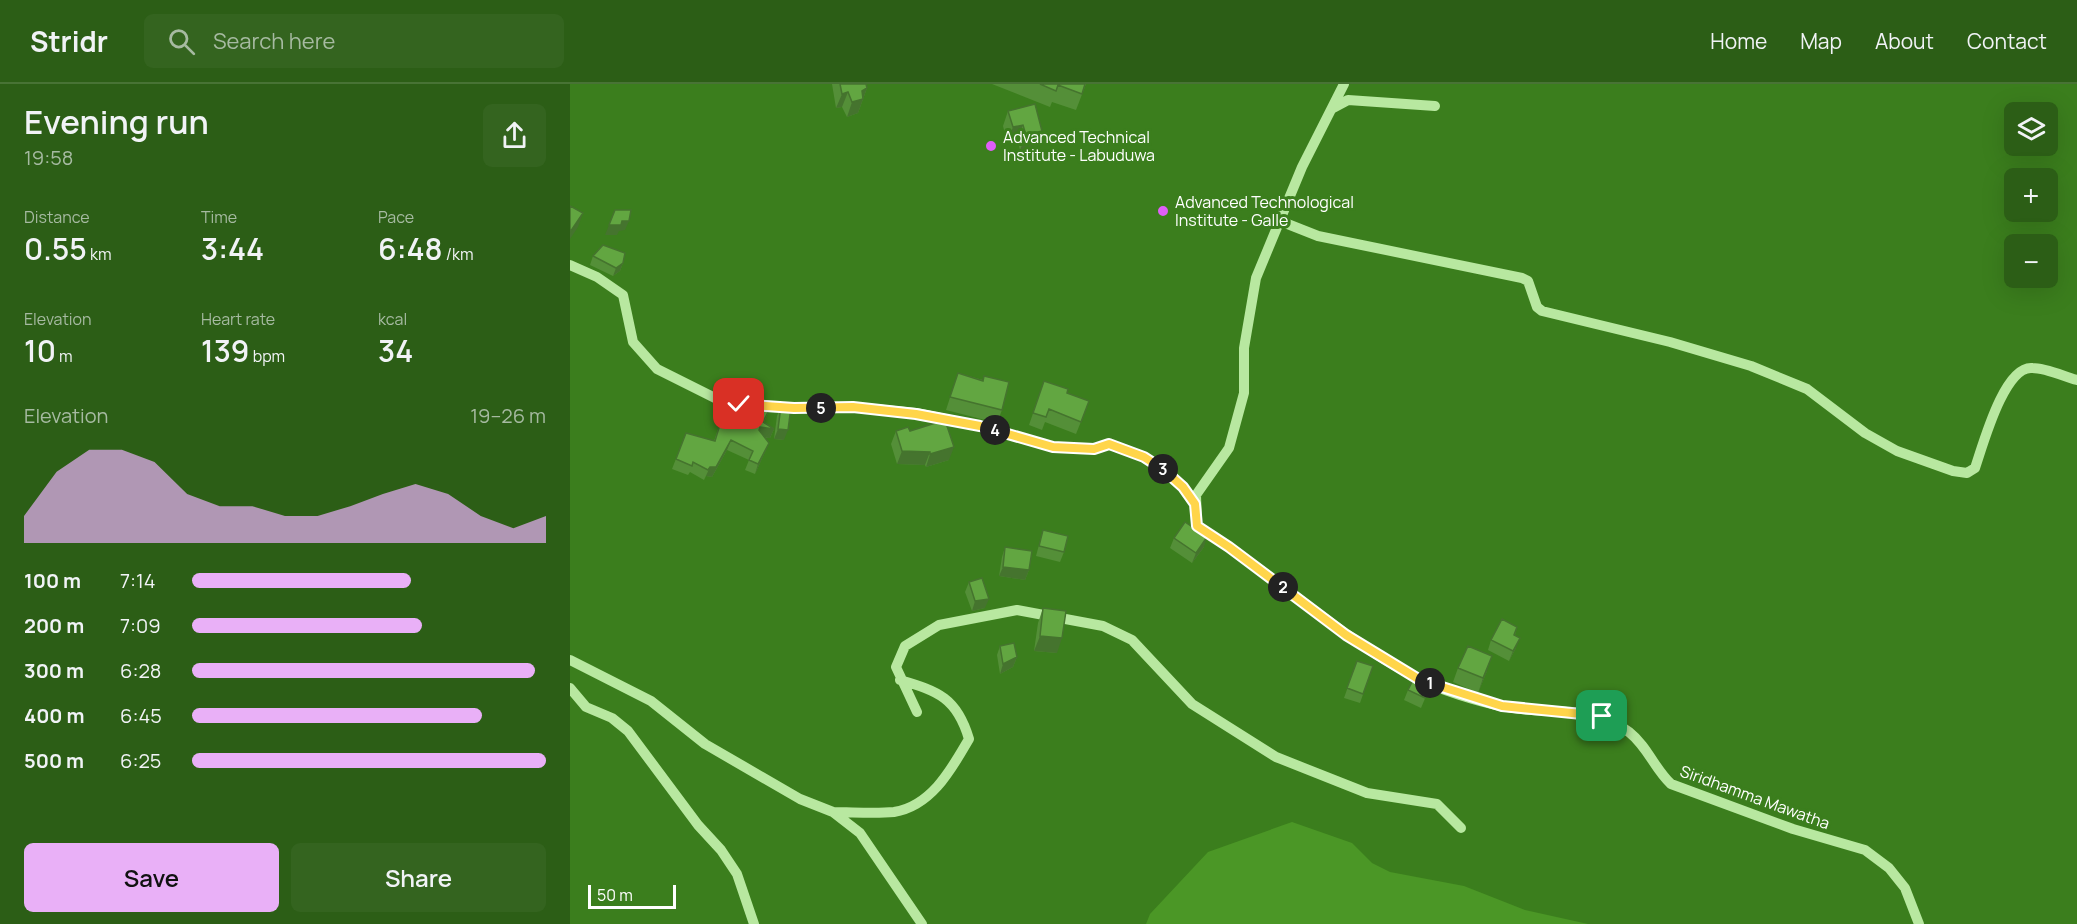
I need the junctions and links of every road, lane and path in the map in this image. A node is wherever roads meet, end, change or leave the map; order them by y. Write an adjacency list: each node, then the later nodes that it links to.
1 (1344, 84): 3 (street)
2 (1435, 106): 3 (street)
3 (1333, 108): 4 (street)
4 (1280, 221): 6 (street); 7 (street)
5 (570, 265): 7 (street)
6 (2077, 380)
7 (1195, 504): 16 (street, Siridhamma Mawatha)
8 (570, 660): 12 (street)
9 (900, 680): 11 (street); 12 (street); 13 (street)
10 (570, 688): 14 (street)
11 (917, 712)
12 (832, 812): 15 (street)
13 (1461, 828)
14 (754, 924)
15 (922, 924)
16 (1919, 924)

